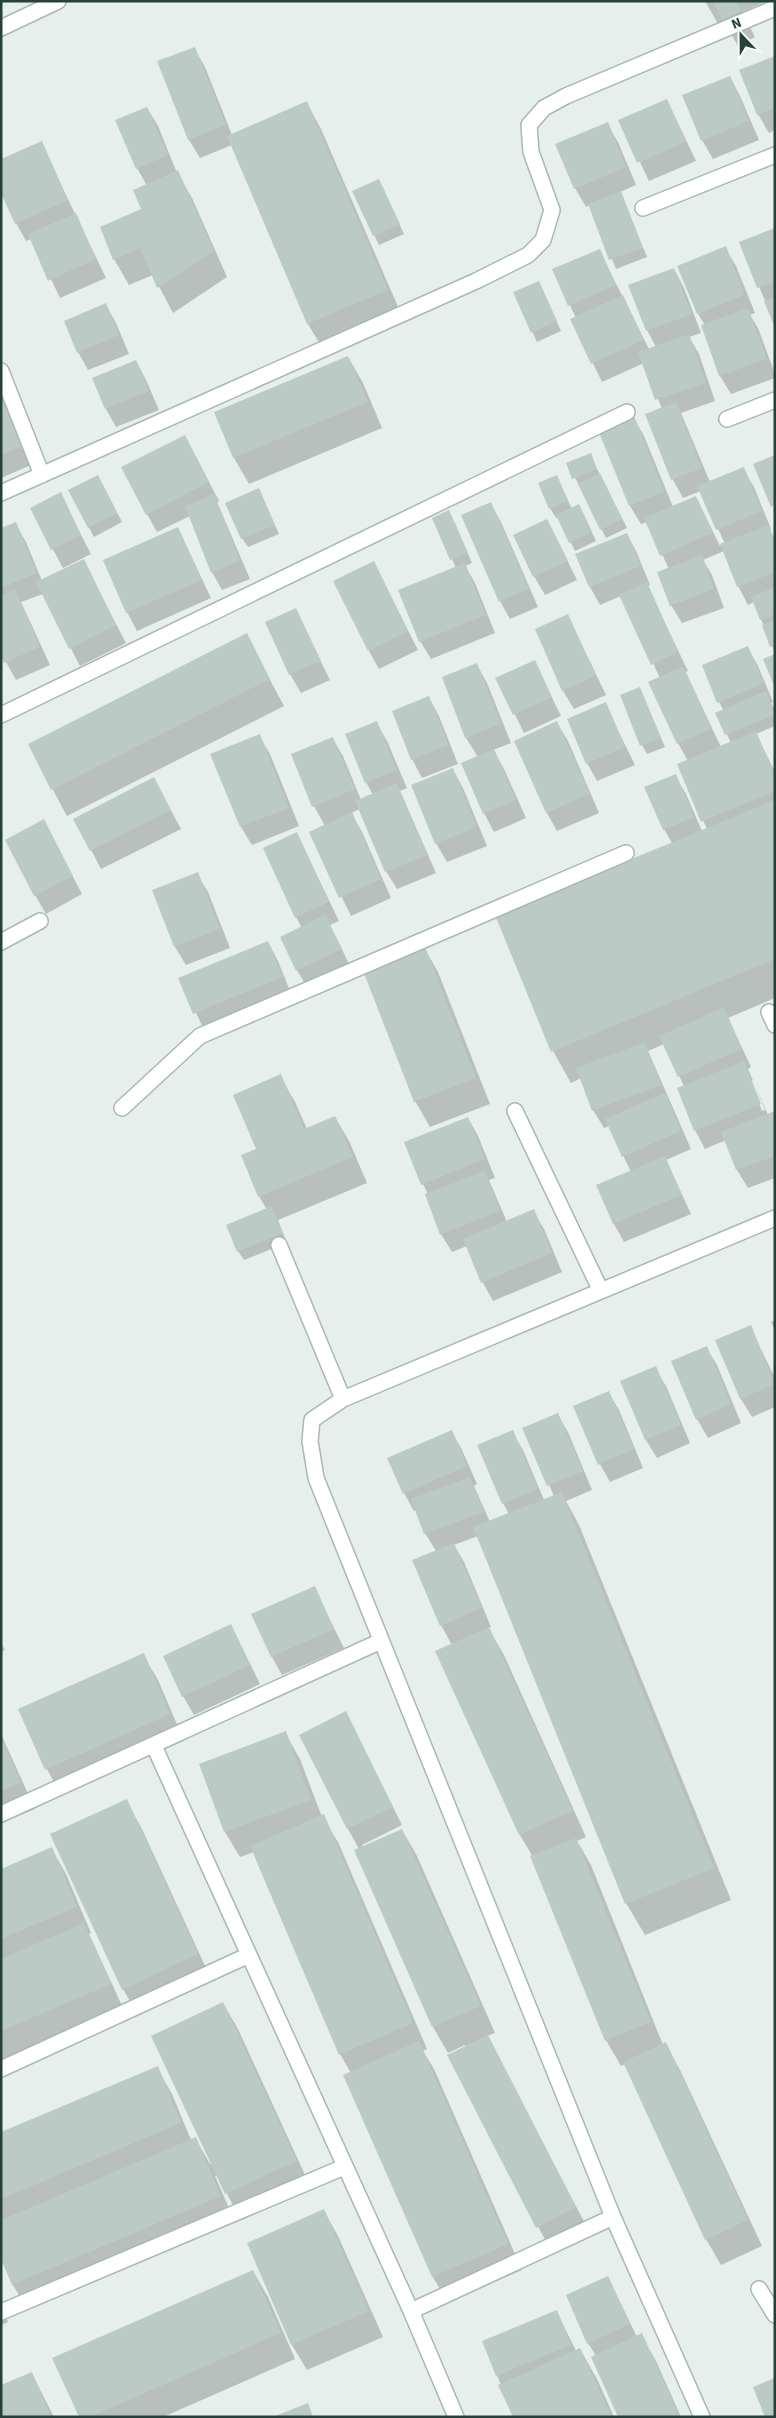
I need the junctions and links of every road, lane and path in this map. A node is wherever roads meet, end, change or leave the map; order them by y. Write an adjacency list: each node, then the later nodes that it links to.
1 (58, 1): 3 (street)
2 (775, 8): 10 (street)
3 (1, 28)
4 (775, 155): 5 (street)
5 (643, 208)
6 (1, 371): 10 (street)
7 (775, 400): 9 (street)
8 (627, 412): 12 (street)
9 (727, 419)
10 (42, 476): 11 (street)
11 (1, 494)
12 (1, 716)
13 (626, 853): 16 (street)
14 (40, 921): 15 (street)
15 (1, 942)
16 (122, 1108)
17 (515, 1110): 20 (street)
18 (775, 1218): 20 (street)
19 (279, 1245): 21 (street)
20 (601, 1291): 21 (street)
21 (343, 1399): 22 (street)
22 (381, 1641): 23 (street); 28 (street)
23 (154, 1746): 24 (street); 25 (street)
24 (1, 1814)
25 (249, 1955): 26 (street); 27 (street)
26 (1, 2069)
27 (344, 2168): 30 (street); 31 (street)
28 (614, 2217): 31 (street); 34 (street)
29 (759, 2289): 32 (street)
30 (2, 2308)
31 (411, 2311): 33 (street)
32 (775, 2315)
33 (456, 2417)
34 (702, 2417)

